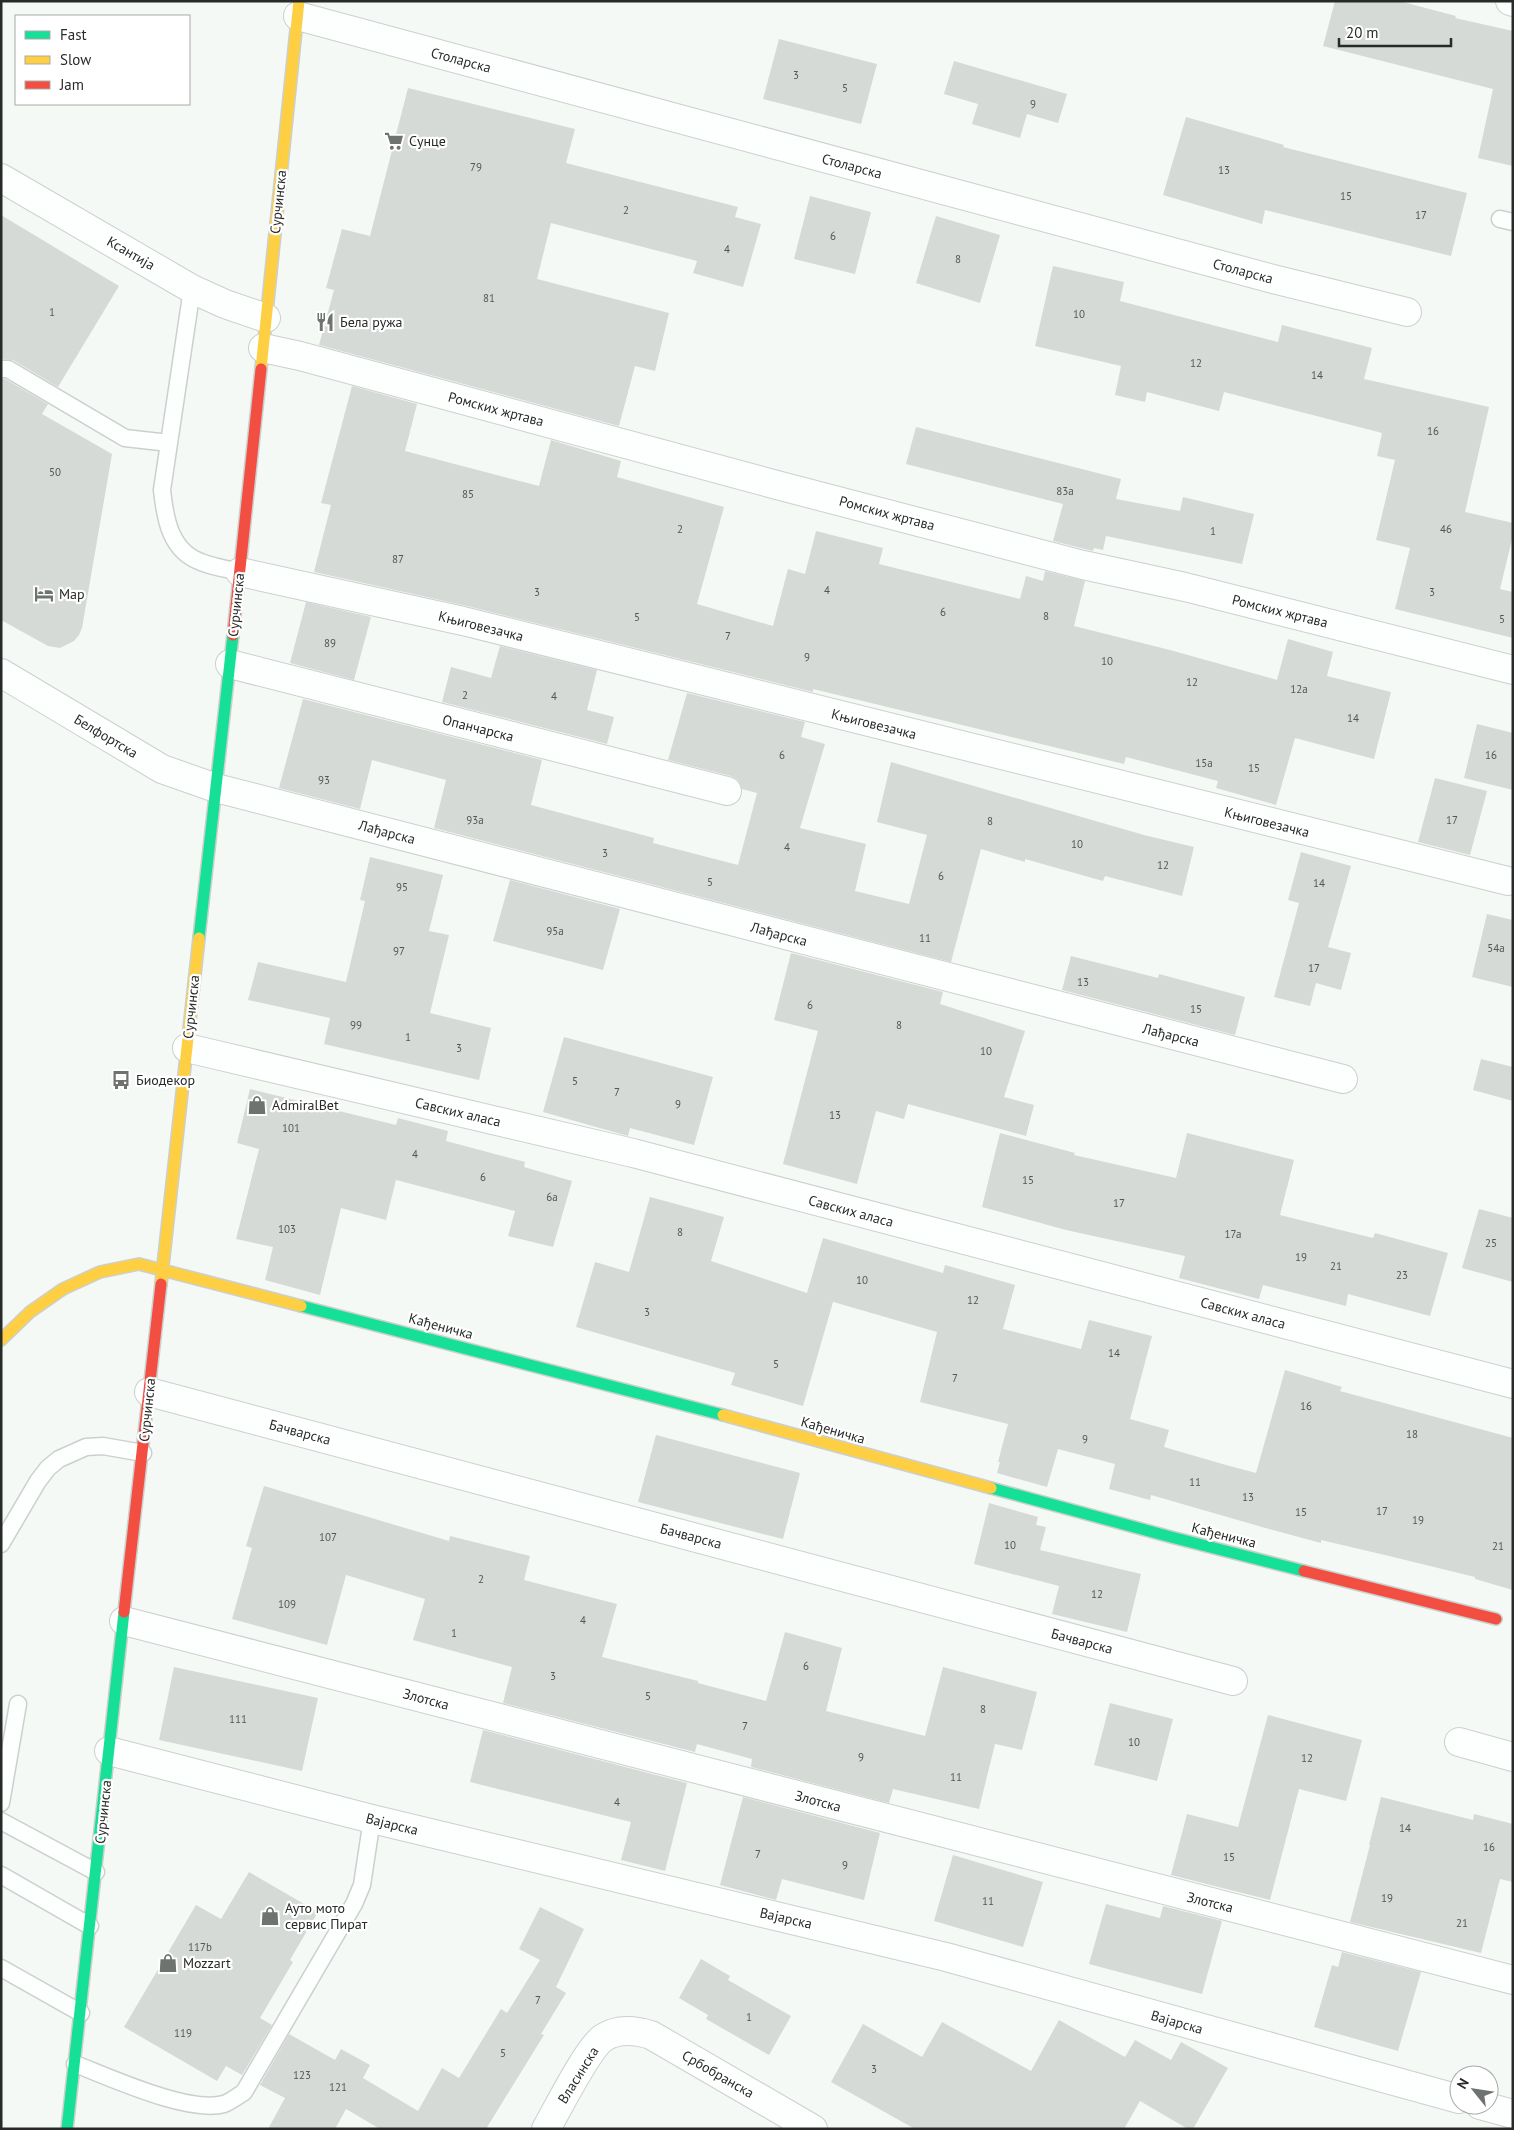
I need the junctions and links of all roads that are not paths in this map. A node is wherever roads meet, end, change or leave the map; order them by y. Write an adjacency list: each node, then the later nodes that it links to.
1 (298, 8): 4 (street, Столарска); 5 (main road, Сурчинска)
2 (1, 178): 3 (street, Ксантија)
3 (192, 289): 5 (street, Ксантија); 8 (lane)
4 (1407, 312)
5 (266, 318): 6 (main road, Сурчинска)
6 (263, 348): 9 (main road, Сурчинска); 11 (street, Ромских жртава)
7 (1, 369): 8 (lane)
8 (169, 443): 9 (lane)
9 (240, 572): 10 (main road, Сурчинска); 15 (street, Књиговезачка)
10 (230, 664): 13 (main road, Сурчинска); 14 (street, Опанчарска)
11 (1513, 670)
12 (1, 673): 13 (street, Белфортска)
13 (216, 788): 16 (main road, Сурчинска); 17 (street, Лађарска)
14 (727, 792)
15 (1508, 882)
16 (187, 1048): 18 (main road, Сурчинска); 20 (street, Савских аласа)
17 (1342, 1079)
18 (162, 1268): 19 (main road, Кађеничка); 21 (main road, Сурчинска); 24 (main road, Кађеничка)
19 (1, 1340)
20 (1513, 1384)
21 (149, 1392): 22 (main road, Сурчинска); 26 (street, Бачварска)
22 (143, 1453): 23 (lane); 25 (main road, Сурчинска)
23 (1, 1544)
24 (1496, 1619)
25 (124, 1621): 29 (main road, Сурчинска); 38 (street, Злотска)
26 (1233, 1681)
27 (18, 1704): 31 (lane)
28 (1459, 1742): 30 (street)
29 (109, 1751): 32 (street, Вајарска); 34 (main road, Сурчинска)
30 (1513, 1757)
31 (1, 1803)
32 (372, 1819): 41 (lane); 42 (street, Вајарска)
33 (1, 1821): 34 (lane)
34 (96, 1872): 36 (main road, Сурчинска)
35 (1, 1876): 36 (lane)
36 (90, 1926): 39 (main road, Сурчинска)
37 (1, 1968): 39 (lane)
38 (1513, 1980)
39 (80, 2013): 41 (main road, Сурчинска)
40 (620, 2032): 46 (street, Власинска); 47 (street, Србобранска)
41 (75, 2064): 45 (main road, Сурчинска)
42 (1449, 2096)
43 (1499, 2110): 44 (street)
44 (1513, 2114)
45 (67, 2129)
46 (546, 2129)
47 (813, 2129)

